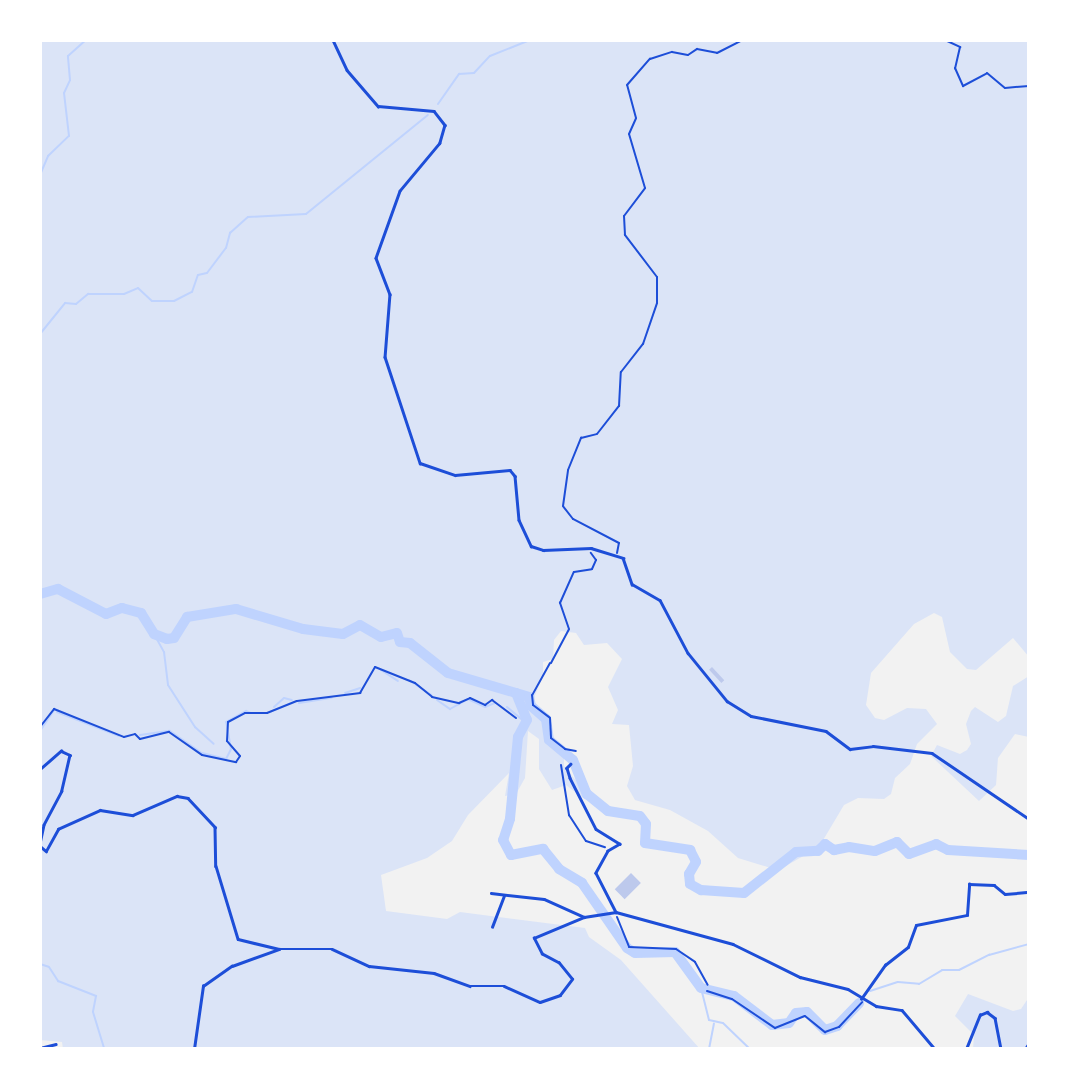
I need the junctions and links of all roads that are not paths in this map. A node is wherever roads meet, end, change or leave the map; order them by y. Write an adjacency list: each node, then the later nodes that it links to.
1 (332, 40): 4 (street)
2 (571, 764): 9 (street)
3 (40, 769): 5 (street)
4 (1029, 819)
5 (40, 845): 12 (street)
6 (1029, 892): 13 (street)
7 (491, 894): 8 (street)
8 (505, 896): 10 (street); 11 (street)
9 (616, 912): 10 (street); 13 (street)
10 (584, 917): 12 (street)
11 (492, 928)
12 (279, 949): 17 (street)
13 (862, 1000): 18 (street)
14 (1029, 1043): 21 (street)
15 (56, 1044): 16 (street)
16 (40, 1048)
17 (194, 1049)
18 (935, 1049)
19 (966, 1049): 20 (street)
20 (1001, 1049)
21 (1025, 1049)

